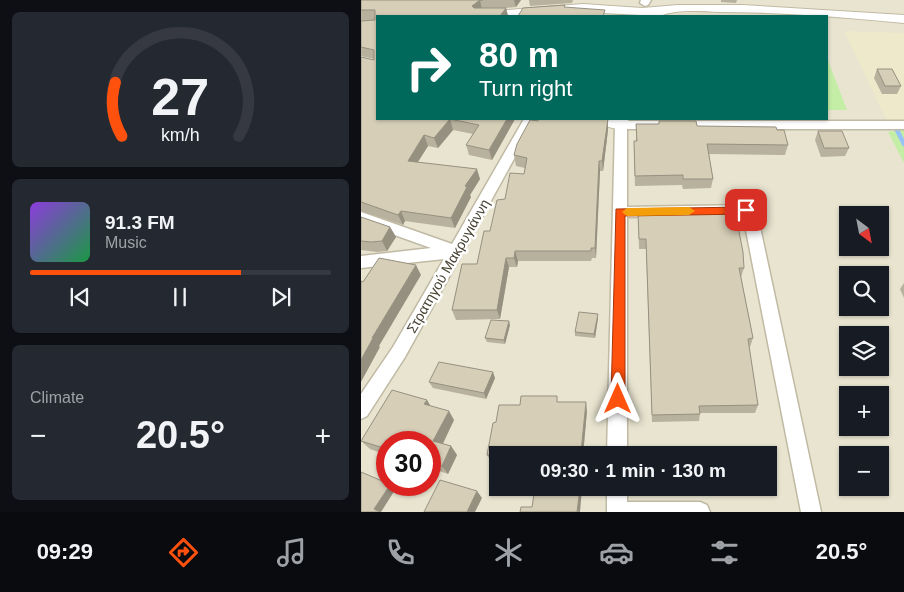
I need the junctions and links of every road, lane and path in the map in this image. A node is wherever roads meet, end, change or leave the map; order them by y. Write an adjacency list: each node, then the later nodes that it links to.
1 (632, 0): 2 (street)
2 (646, 5): 3 (street); 6 (street); 7 (street)
3 (620, 9): 4 (street)
4 (581, 12): 5 (street)
5 (507, 15)
6 (682, 15)
7 (904, 19)
8 (828, 22): 9 (street)
9 (904, 28)
10 (529, 120): 16 (street, Στρατηγού Μακρυγιάννη)
11 (602, 120): 12 (street)
12 (621, 122): 13 (street); 14 (street)
13 (904, 125)
14 (620, 212): 19 (street); 23 (street)
15 (361, 217): 16 (street)
16 (454, 251): 17 (street); 18 (street, Στρατηγού Μακρυγιάννη)
17 (361, 262)
18 (361, 410)
19 (617, 446)
20 (617, 496): 21 (street)
21 (617, 512): 22 (street)
22 (701, 512)
23 (811, 512)

